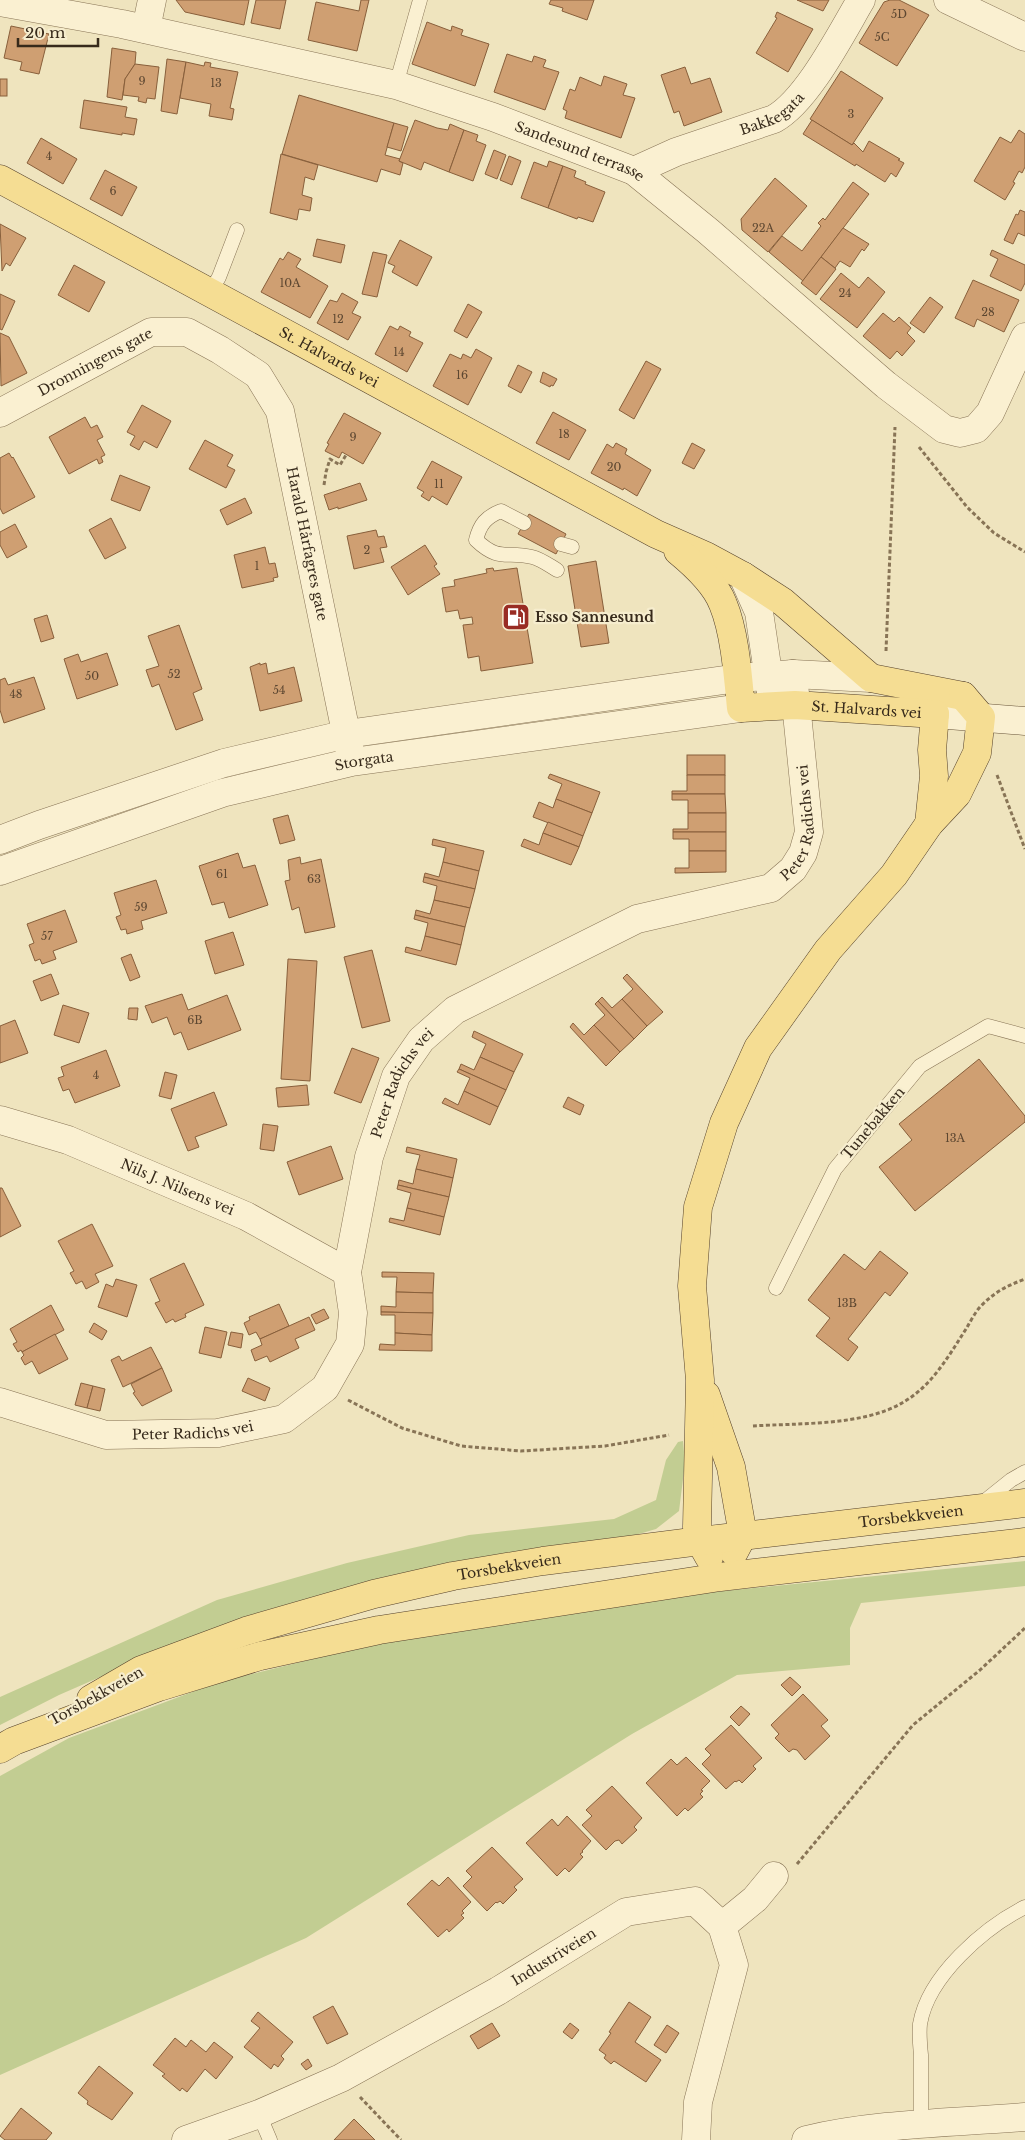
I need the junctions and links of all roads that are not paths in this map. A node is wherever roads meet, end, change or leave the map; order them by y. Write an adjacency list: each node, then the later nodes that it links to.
1 (152, 0): 6 (street)
2 (420, 0): 8 (lane)
3 (861, 0): 9 (street, Bakkegata)
4 (948, 0): 7 (street)
5 (0, 2): 6 (street, Sandesund terrasse)
6 (146, 29): 8 (street, Sandesund terrasse)
7 (1025, 37)
8 (396, 85): 9 (street, Sandesund terrasse)
9 (634, 170): 13 (street, Sandesund terrasse)
10 (0, 179): 12 (main road, St. Halvards vei)
11 (237, 230): 12 (lane)
12 (210, 293): 17 (main road, St. Halvards vei)
13 (1025, 337)
14 (220, 350): 15 (street, Dronningens gate); 30 (street, Harald Hårfagres gate)
15 (0, 413)
16 (524, 523): 18 (lane)
17 (656, 534): 19 (main road, St. Halvards vei); 21 (main road, St. Halvards vei)
18 (558, 570)
19 (743, 576): 20 (street, Peter Radichs vei); 22 (main road, St. Halvards vei)
20 (781, 675): 21 (street, St. Halvards vei); 22 (street, St. Halvards vei); 24 (street, Peter Radichs vei)
21 (738, 678): 25 (main road, St. Halvards vei); 30 (street, Storgata)
22 (872, 678): 23 (main road, St. Halvards vei)
23 (964, 696): 26 (street, St. Halvards vei); 27 (main road); 28 (main road)
24 (784, 706): 25 (main road, St. Halvards vei); 27 (main road, St. Halvards vei); 37 (street, Peter Radichs vei)
25 (741, 708): 31 (street, Storgata)
26 (1025, 711)
27 (935, 714): 28 (street, St. Halvards vei); 32 (main road)
28 (981, 717): 29 (street, St. Halvards vei); 32 (main road)
29 (1025, 721)
30 (347, 734): 31 (street, Harald Hårfagres gate); 33 (street, Storgata)
31 (352, 762): 34 (street, Storgata)
32 (929, 824): 39 (main road)
33 (0, 840)
34 (0, 871)
35 (1025, 1036): 38 (lane, Tunebakken)
36 (0, 1120): 37 (street, Nils J. Nilsens vei)
37 (348, 1272): 40 (street, Peter Radichs vei)
38 (776, 1288)
39 (700, 1380): 44 (main road); 45 (main road)
40 (0, 1402)
41 (1025, 1472): 43 (lane)
42 (1025, 1503): 43 (main road, Torsbekkveien)
43 (974, 1510): 44 (main road, Torsbekkveien)
44 (743, 1535): 45 (main road, Torsbekkveien); 47 (main road)
45 (700, 1541): 47 (main road); 48 (main road, Torsbekkveien)
46 (1025, 1542): 47 (main road, Torsbekkveien)
47 (720, 1577): 48 (main road, Torsbekkveien)
48 (11, 1744)
49 (774, 1876): 51 (street)
50 (1025, 1906): 54 (lane)
51 (722, 1926): 52 (street, Industriveien); 57 (street)
52 (259, 2114): 55 (street, Industriveien); 56 (lane)
53 (1025, 2117): 54 (street)
54 (921, 2124): 58 (street)
55 (186, 2140)
56 (270, 2140)
57 (696, 2140)
58 (806, 2140)

